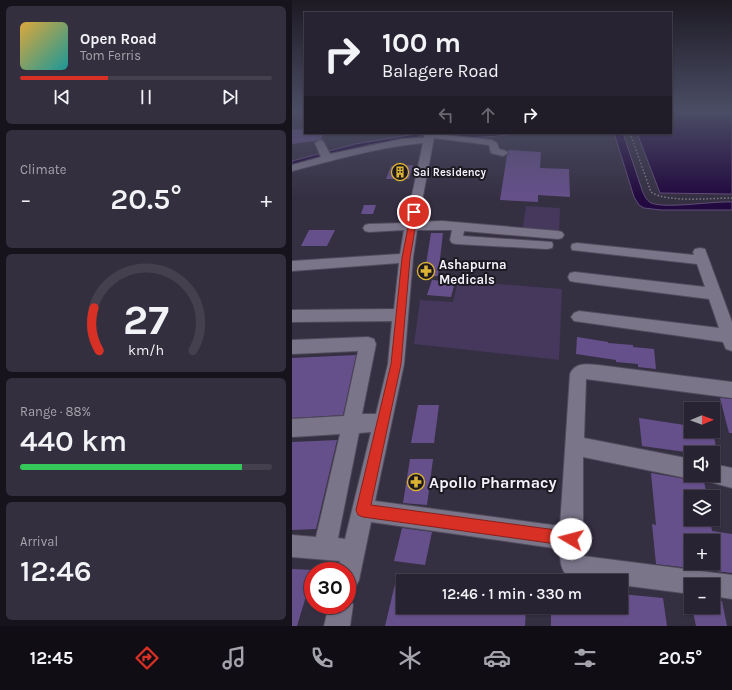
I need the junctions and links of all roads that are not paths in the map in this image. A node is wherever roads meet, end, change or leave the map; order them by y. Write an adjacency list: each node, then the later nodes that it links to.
1 (410, 140): 6 (street)
2 (429, 140): 8 (street)
3 (467, 140): 5 (street)
4 (320, 143): 6 (street)
5 (503, 153)
6 (326, 156): 7 (street)
7 (292, 168)
8 (411, 226): 9 (street); 10 (street); 14 (street)
9 (459, 227): 11 (street); 12 (street)
10 (369, 228)
11 (558, 235)
12 (547, 245)
13 (577, 247): 17 (street)
14 (406, 258): 15 (street); 18 (street)
15 (292, 266)
16 (575, 278): 17 (street)
17 (715, 294): 21 (street)
18 (401, 315): 19 (street); 24 (street)
19 (292, 316)
20 (579, 316): 21 (street)
21 (730, 340)
22 (292, 347): 25 (street)
23 (732, 390): 27 (street)
24 (383, 422): 25 (street); 31 (street)
25 (351, 425): 26 (street); 34 (street)
26 (292, 428)
27 (574, 446): 28 (street); 32 (street)
28 (684, 469)
29 (720, 475): 30 (street)
30 (732, 478)
31 (363, 510): 32 (street); 35 (street)
32 (571, 539): 37 (street)
33 (292, 546): 34 (street)
34 (325, 548): 35 (street)
35 (354, 551): 36 (street)
36 (351, 562)
37 (732, 587)
38 (340, 614): 39 (street)
39 (337, 626)

